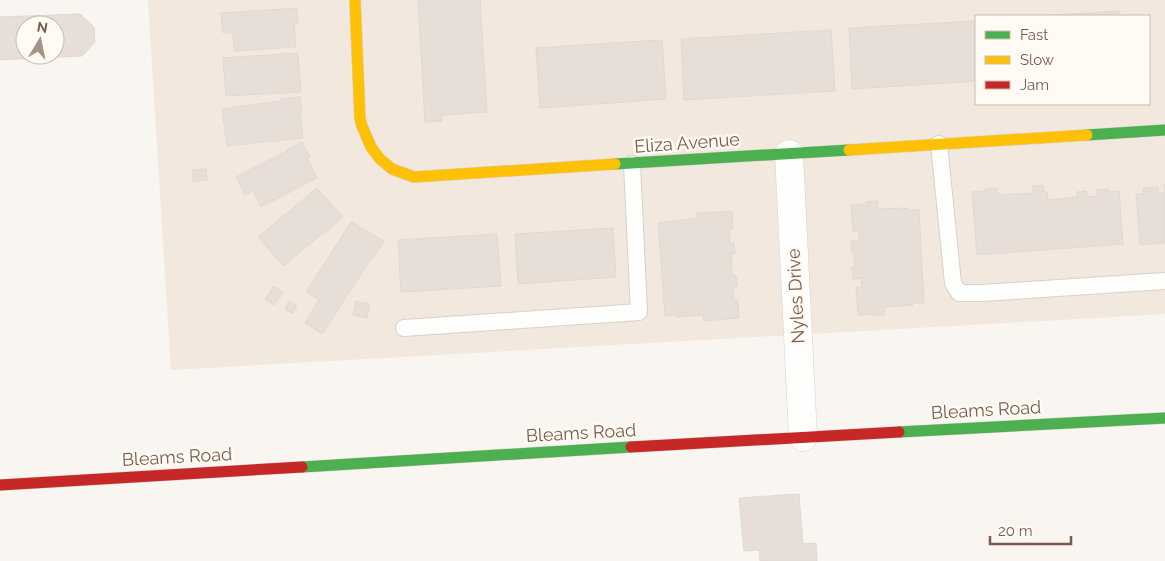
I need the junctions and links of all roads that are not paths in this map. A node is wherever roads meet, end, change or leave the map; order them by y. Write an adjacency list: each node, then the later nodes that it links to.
1 (355, 0): 5 (main road, Eliza Avenue)
2 (1165, 130): 3 (main road, Eliza Avenue)
3 (939, 144): 4 (main road, Eliza Avenue); 6 (lane)
4 (789, 154): 5 (main road, Eliza Avenue); 9 (street, Nyles Drive)
5 (632, 164): 7 (lane)
6 (1165, 281)
7 (404, 328)
8 (1165, 418): 9 (main road, Bleams Road)
9 (803, 437): 10 (main road, Bleams Road)
10 (0, 486)

